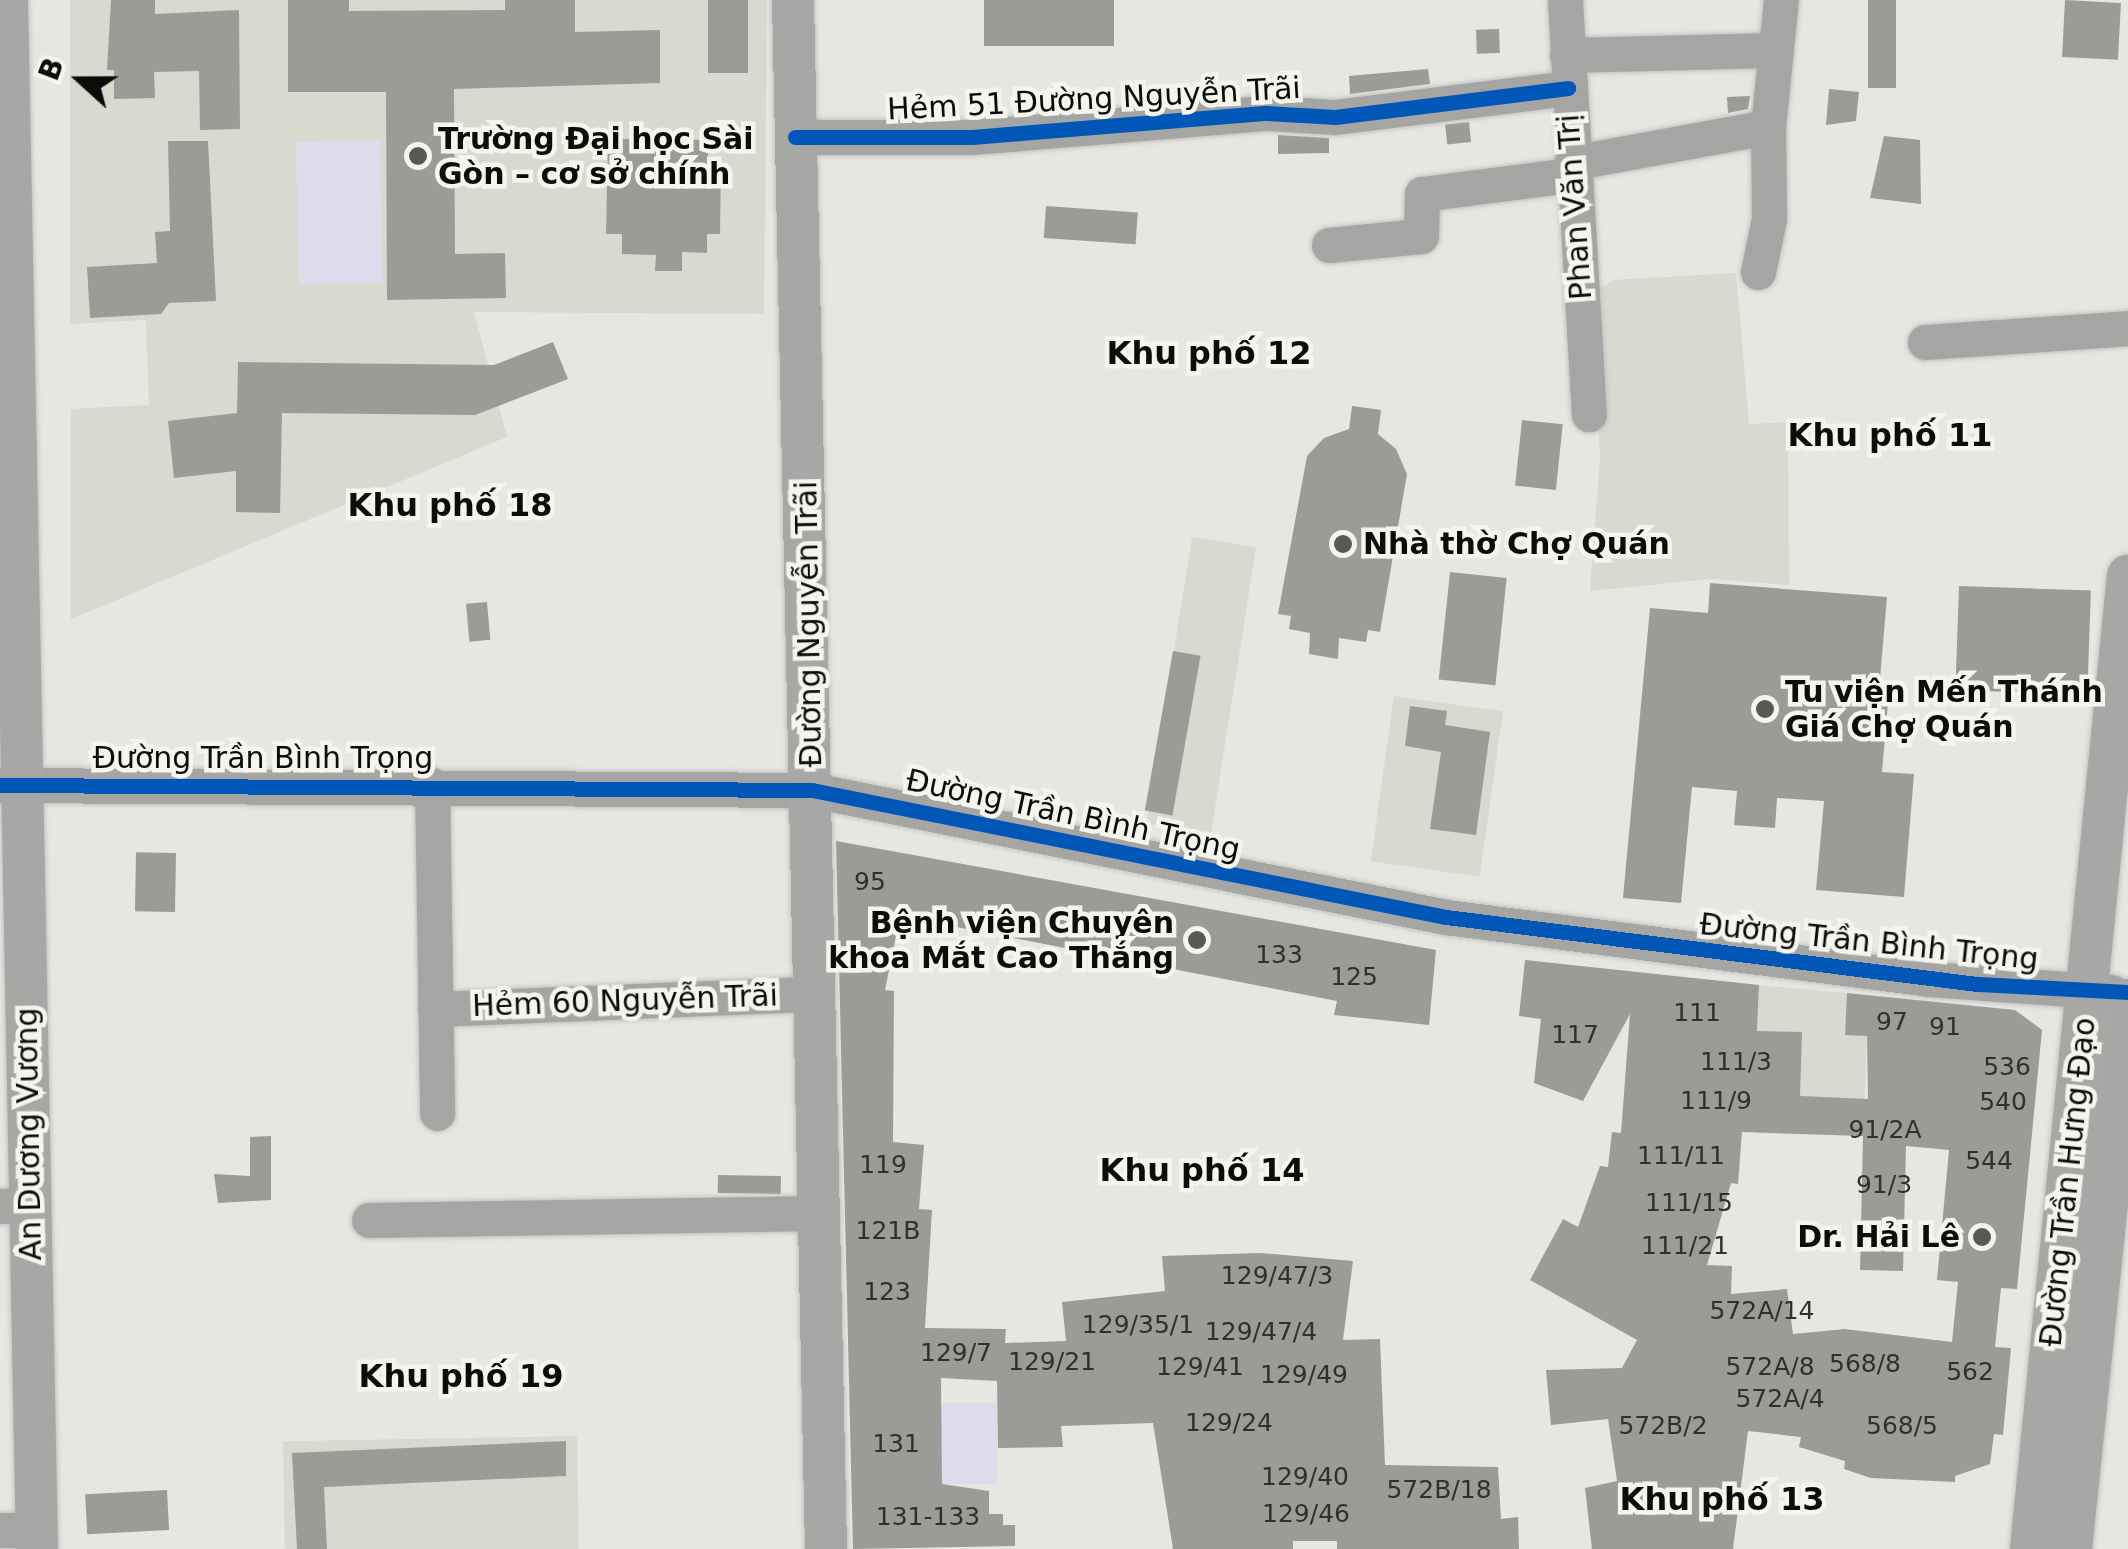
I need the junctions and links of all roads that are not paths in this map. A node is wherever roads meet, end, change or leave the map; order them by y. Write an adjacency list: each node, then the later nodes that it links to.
1 (7, 0): 18 (main road, An Dương Vương)
2 (793, 0): 8 (main road, Đường Nguyễn Trãi)
3 (1565, 0): 6 (street, Phan Văn Trị)
4 (1780, 0): 5 (street)
5 (1776, 50): 6 (street, Hẻm 51 Đường Nguyễn Trãi); 7 (street)
6 (1568, 72): 8 (street, Hẻm 51 Đường Nguyễn Trãi); 9 (street, Phan Văn Trị)
7 (1768, 127): 9 (street); 11 (street)
8 (795, 137): 19 (main road, Đường Nguyễn Trãi)
9 (1571, 169): 10 (street); 14 (street, Phan Văn Trị)
10 (1330, 245)
11 (1758, 272)
12 (2128, 328): 13 (street)
13 (1925, 342)
14 (1589, 414)
15 (2128, 576): 16 (main road, Đường Trần Hưng Đạo)
16 (2122, 690): 20 (main road, Đường Trần Hưng Đạo)
17 (432, 785): 18 (street, Đường Trần Bình Trọng); 19 (street, Đường Trần Bình Trọng); 23 (street)
18 (11, 786): 25 (main road, An Dương Vương)
19 (812, 790): 20 (street, Đường Trần Bình Trọng); 21 (main road, Đường Nguyễn Trãi)
20 (2107, 992): 28 (main road, Đường Trần Hưng Đạo)
21 (816, 994): 23 (street, Hẻm 60 Nguyễn Trãi); 26 (main road, Đường Nguyễn Trãi)
22 (2128, 1000): 28 (main road, Đường Trần Hưng Đạo)
23 (435, 1009): 24 (street)
24 (437, 1113)
25 (15, 1206): 29 (main road, An Dương Vương)
26 (820, 1212): 27 (street); 30 (main road, Đường Nguyễn Trãi)
27 (369, 1220)
28 (2061, 1453): 31 (main road, Đường Trần Hưng Đạo); 32 (main road, Đường Trần Hưng Đạo)
29 (25, 1536)
30 (826, 1549)
31 (2031, 1549)
32 (2071, 1549)

